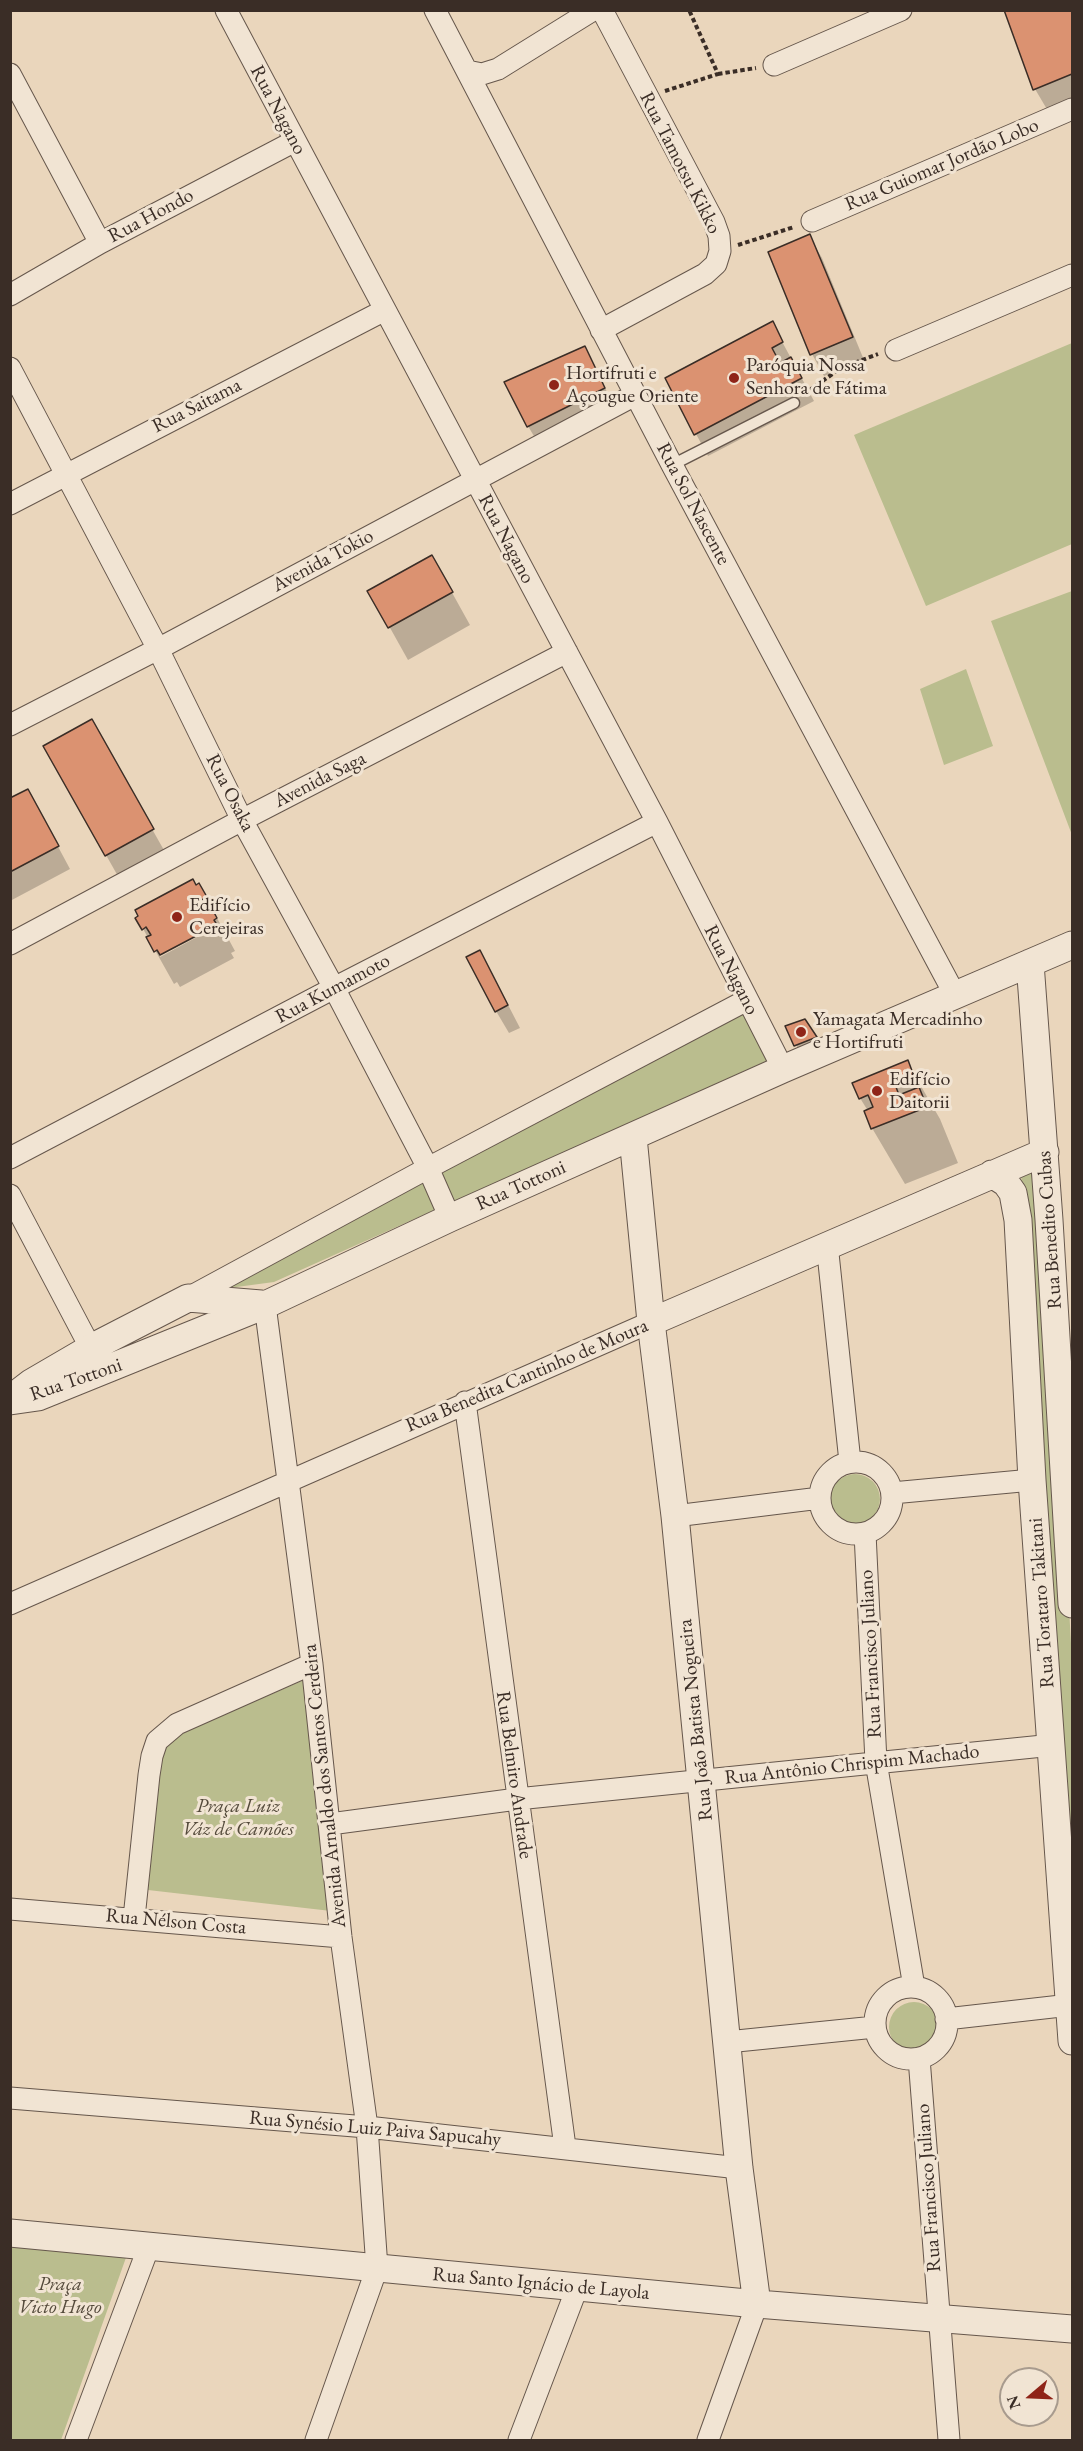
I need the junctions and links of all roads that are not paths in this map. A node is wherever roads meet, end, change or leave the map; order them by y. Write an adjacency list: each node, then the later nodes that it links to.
1 (226, 10): 10 (street, Rua Nagano)
2 (435, 10): 7 (street, Rua Sol Nascente)
3 (593, 10): 7 (street)
4 (602, 10): 16 (street, Rua Tamotsu Kikko)
5 (901, 10): 6 (street)
6 (774, 65)
7 (467, 70): 16 (street, Rua Sol Nascente)
8 (10, 74): 12 (street)
9 (1072, 109): 11 (street, Rua Guiomar Jordão Lobo)
10 (295, 141): 12 (street, Rua Hondo); 15 (street, Rua Nagano)
11 (812, 221)
12 (99, 243): 14 (street, Rua Hondo)
13 (1072, 275): 17 (street)
14 (10, 296)
15 (385, 310): 22 (street, Rua Saitama); 23 (street, Rua Nagano)
16 (601, 330): 19 (street, Rua Sol Nascente)
17 (896, 350)
18 (10, 368): 22 (street, Rua Osaka)
19 (635, 395): 21 (street, Rua Sol Nascente); 23 (street, Avenida Tokio)
20 (794, 403): 21 (lane)
21 (672, 465): 34 (street, Rua Sol Nascente)
22 (67, 473): 24 (street, Rua Saitama); 25 (street, Rua Osaka)
23 (475, 480): 25 (street, Avenida Tokio); 26 (street, Rua Nagano)
24 (10, 504)
25 (158, 649): 27 (street, Avenida Tokio); 28 (street, Rua Osaka)
26 (567, 652): 28 (street, Avenida Saga); 29 (street, Rua Nagano)
27 (10, 725)
28 (242, 820): 30 (street, Avenida Saga); 33 (street, Rua Osaka)
29 (657, 822): 33 (street, Rua Kumamoto); 35 (street, Rua Nagano)
30 (10, 944)
31 (1072, 945): 32 (street, Rua Tottoni)
32 (1030, 963): 34 (street, Rua Tottoni); 38 (street, Rua Benedito Cubas)
33 (334, 988): 39 (street, Rua Kumamoto); 40 (street, Rua Osaka)
34 (955, 995): 36 (street, Rua Tottoni)
35 (747, 1000): 36 (street, Rua Nagano); 40 (street, Rua Tottoni)
36 (783, 1069): 37 (street, Rua Tottoni)
37 (633, 1137): 43 (street, Rua Tottoni); 49 (street, Rua João Batista Nogueira)
38 (1044, 1152): 41 (street, Rua Benedita Cantinho de Moura); 45 (street, Rua Benedito Cubas)
39 (10, 1158)
40 (428, 1168): 43 (street, Rua Osaka); 47 (street, Rua Tottoni)
41 (992, 1174): 44 (street, Rua Torataro Takitani); 46 (street, Rua Benedita Cantinho de Moura)
42 (10, 1195): 50 (street)
43 (450, 1218): 48 (street, Rua Tottoni)
44 (1018, 1220): 45 (street); 57 (street, Rua Torataro Takitani)
45 (1049, 1220): 51 (street, Rua Benedito Cubas)
46 (827, 1244): 49 (street, Rua Benedita Cantinho de Moura); 55 (street)
47 (188, 1298): 48 (street); 50 (street, Rua Tottoni)
48 (265, 1305): 52 (street, Rua Tottoni); 56 (street, Avenida Arnaldo dos Santos Cerdeira)
49 (651, 1322): 54 (street, Rua Benedita Cantinho de Moura); 60 (street, Rua João Batista Nogueira)
50 (91, 1348): 52 (street); 53 (street, Rua Tottoni)
51 (1065, 1348): 63 (street, Rua Benedito Cubas)
52 (104, 1372): 53 (street, Rua Tottoni)
53 (10, 1400)
54 (465, 1402): 56 (street, Rua Benedita Cantinho de Moura); 70 (street, Rua Belmiro Andrade)
55 (850, 1462): 58 (street); 59 (street)
56 (289, 1480): 64 (street, Rua Benedita Cantinho de Moura); 66 (street, Avenida Arnaldo dos Santos Cerdeira)
57 (1032, 1480): 58 (street); 62 (street, Rua Torataro Takitani)
58 (892, 1493): 61 (street)
59 (820, 1497): 60 (street); 61 (street)
60 (675, 1516): 69 (street, Rua João Batista Nogueira)
61 (864, 1533): 68 (street, Rua Francisco Juliano)
62 (1036, 1539): 63 (street); 67 (street, Rua Torataro Takitani)
63 (1071, 1547): 65 (street, Rua Benedito Cubas)
64 (10, 1604)
65 (1072, 1604)
66 (312, 1664): 71 (street, Avenida Arnaldo dos Santos Cerdeira); 73 (street)
67 (1053, 1744): 68 (street, Rua Antônio Chrispim Machado); 76 (street, Rua Torataro Takitani)
68 (876, 1762): 69 (street, Rua Antônio Chrispim Machado); 75 (street, Rua Francisco Juliano)
69 (702, 1781): 70 (street, Rua Antônio Chrispim Machado); 79 (street, Rua João Batista Nogueira)
70 (517, 1799): 71 (street, Rua Antônio Chrispim Machado); 84 (street, Rua Belmiro Andrade)
71 (330, 1824): 74 (street, Avenida Arnaldo dos Santos Cerdeira)
72 (10, 1909): 73 (street, Rua Nélson Costa)
73 (134, 1918): 74 (street, Rua Nélson Costa)
74 (341, 1937): 83 (street, Avenida Arnaldo dos Santos Cerdeira)
75 (914, 1987): 77 (street); 78 (street)
76 (1070, 2005): 77 (street); 80 (street, Rua Torataro Takitani)
77 (946, 2019): 81 (street)
78 (874, 2027): 79 (street); 81 (street)
79 (727, 2042): 85 (street, Rua João Batista Nogueira)
80 (1072, 2042)
81 (919, 2058): 91 (street, Rua Francisco Juliano)
82 (10, 2098): 83 (street, Rua Synésio Luiz Paiva Sapucahy)
83 (367, 2127): 84 (street, Rua Synésio Luiz Paiva Sapucahy); 88 (street, Avenida Arnaldo dos Santos Cerdeira)
84 (565, 2147): 85 (street, Rua Synésio Luiz Paiva Sapucahy)
85 (739, 2168): 90 (street, Rua João Batista Nogueira)
86 (10, 2233): 87 (street, Rua Santo Ignácio de Layola)
87 (149, 2246): 88 (street, Rua Santo Ignácio de Layola); 93 (street)
88 (377, 2268): 89 (street, Rua Santo Ignácio de Layola); 94 (street)
89 (577, 2288): 90 (street, Rua Santo Ignácio de Layola); 95 (street)
90 (757, 2304): 91 (street, Rua Santo Ignácio de Layola); 96 (street)
91 (939, 2319): 92 (street, Rua Santo Ignácio de Layola); 97 (street, Rua Francisco Juliano)
92 (1072, 2329)
93 (76, 2440)
94 (316, 2440)
95 (519, 2440)
96 (708, 2440)
97 (949, 2440)

